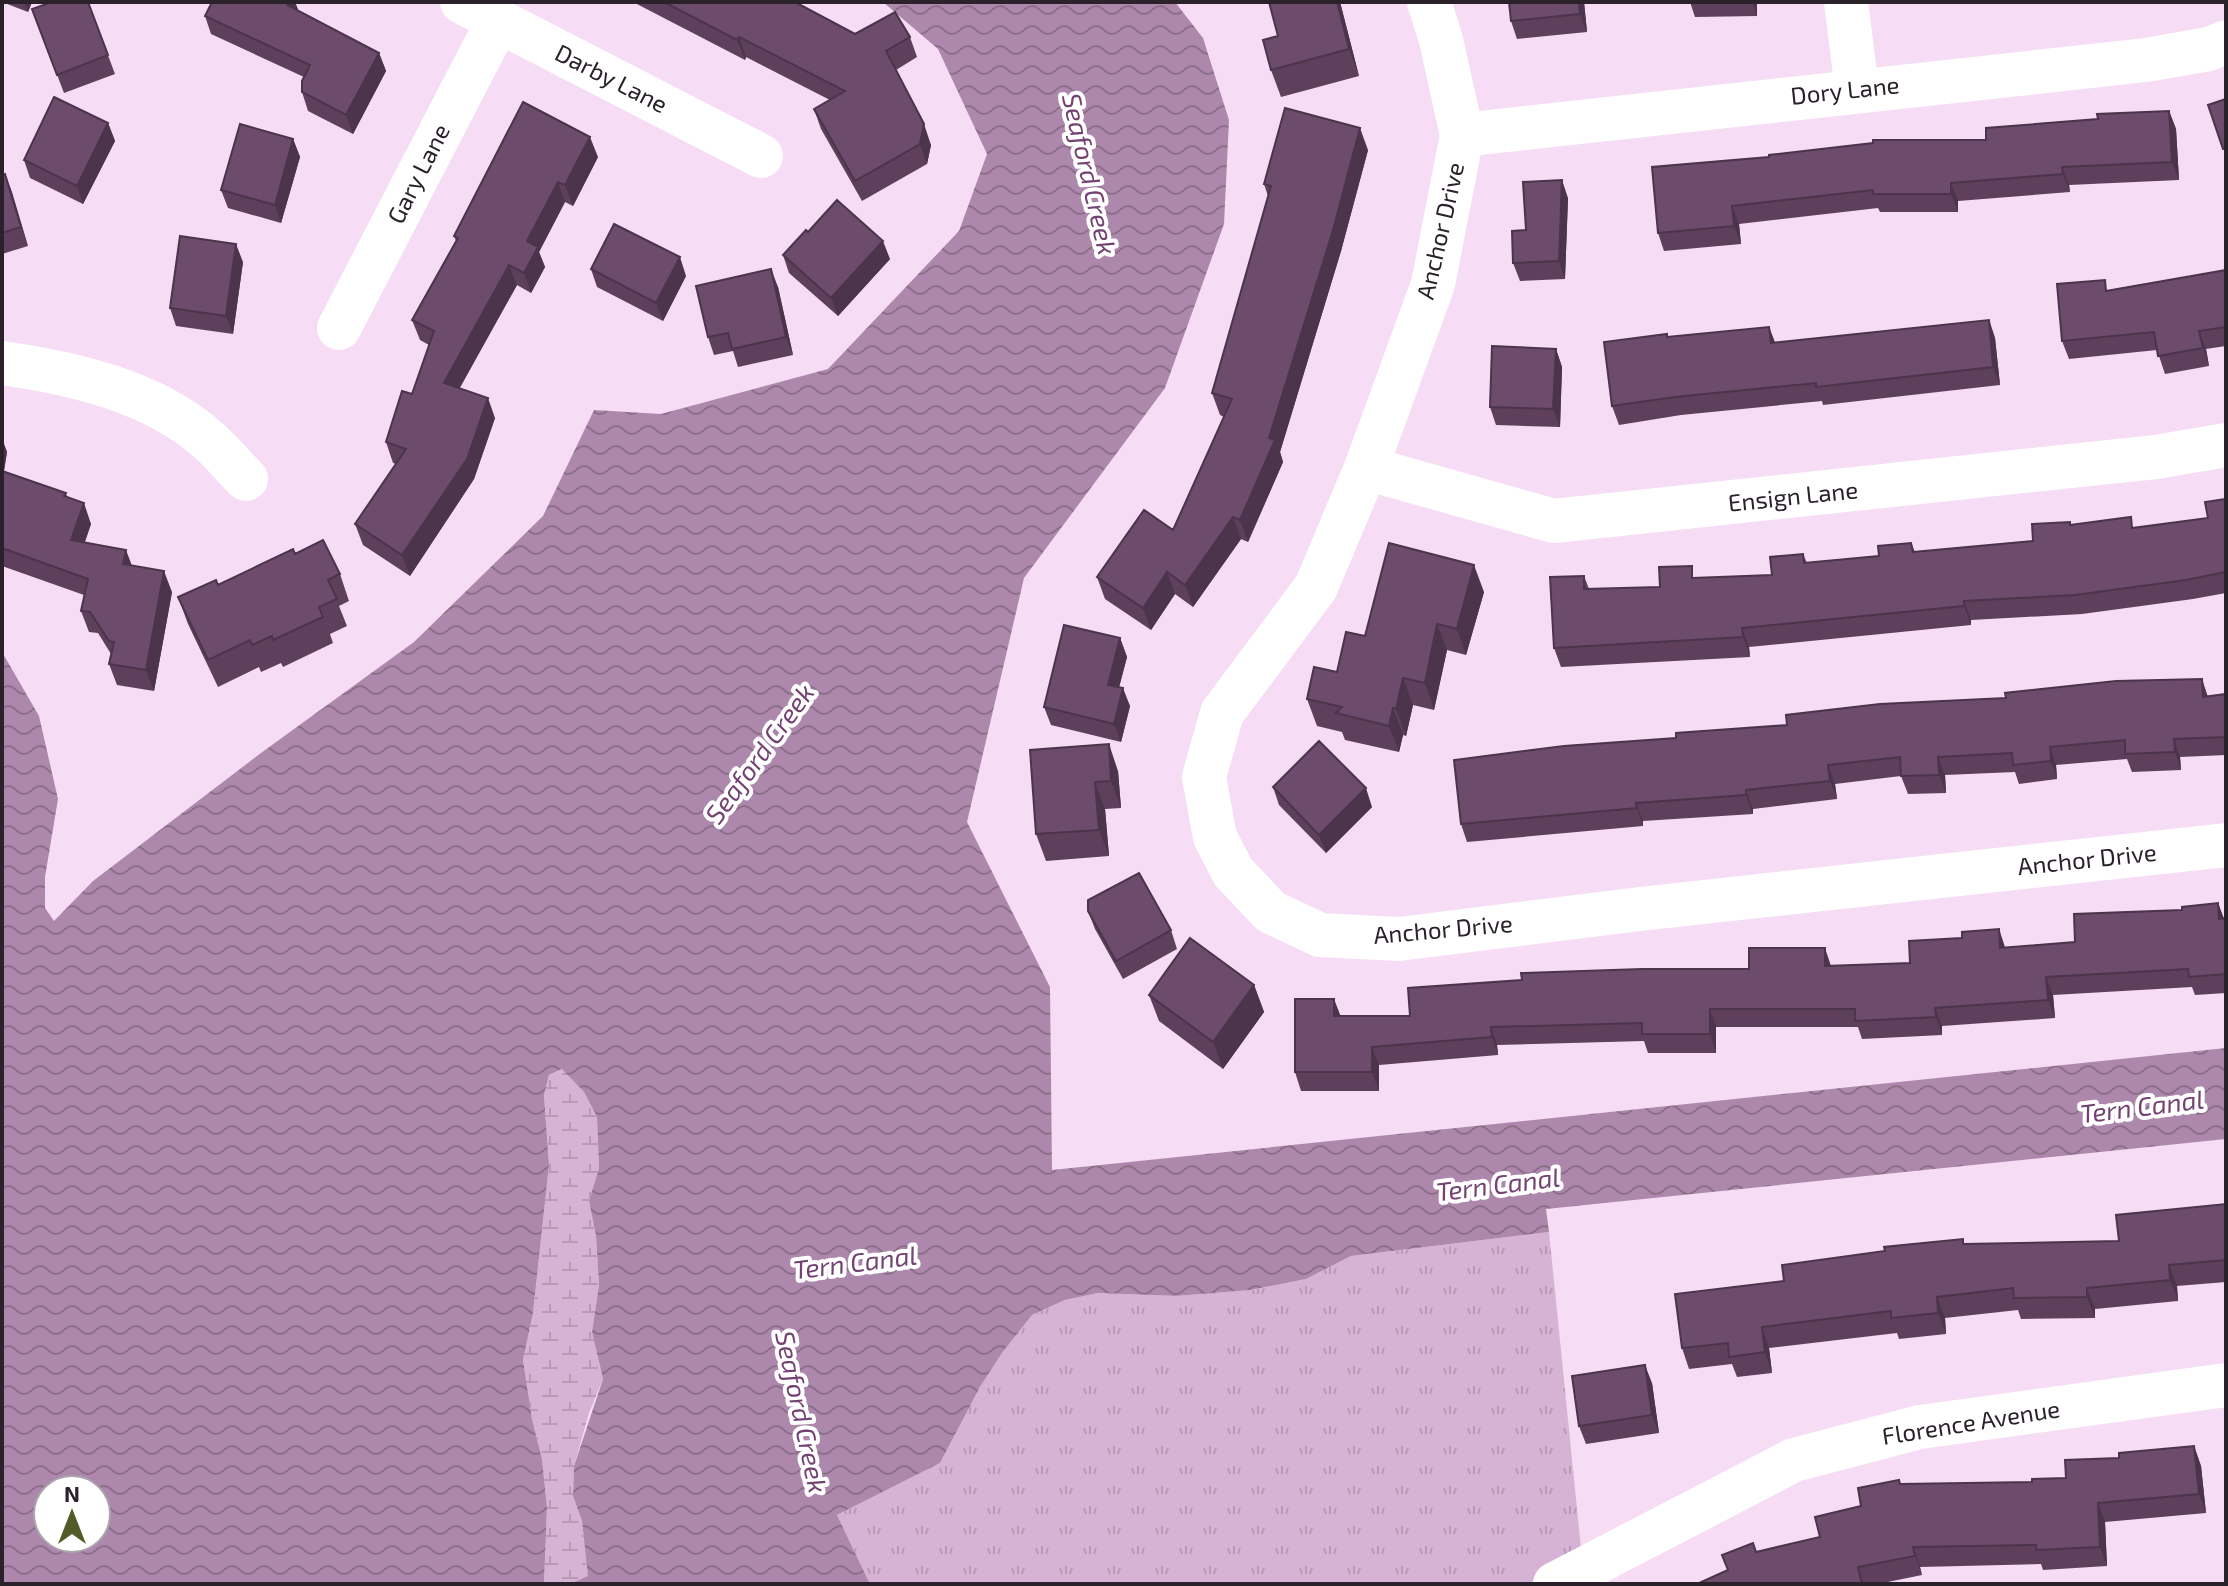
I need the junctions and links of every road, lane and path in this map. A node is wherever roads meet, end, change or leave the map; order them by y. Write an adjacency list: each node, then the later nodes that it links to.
1 (1429, 2): 6 (street, Anchor Drive)
2 (1846, 2): 5 (street)
3 (480, 12): 7 (street, Darby Lane); 8 (street, Gary Lane)
4 (2226, 42): 5 (street, Dory Lane)
5 (1857, 90): 6 (street, Dory Lane)
6 (1462, 135): 11 (street, Anchor Drive)
7 (761, 156)
8 (339, 328)
9 (2, 363): 12 (street)
10 (2226, 445): 11 (street, Ensign Lane)
11 (1366, 468): 13 (street, Anchor Drive)
12 (246, 479)
13 (2226, 845)
14 (2226, 1385): 15 (street, Florence Avenue)
15 (1555, 1584)

